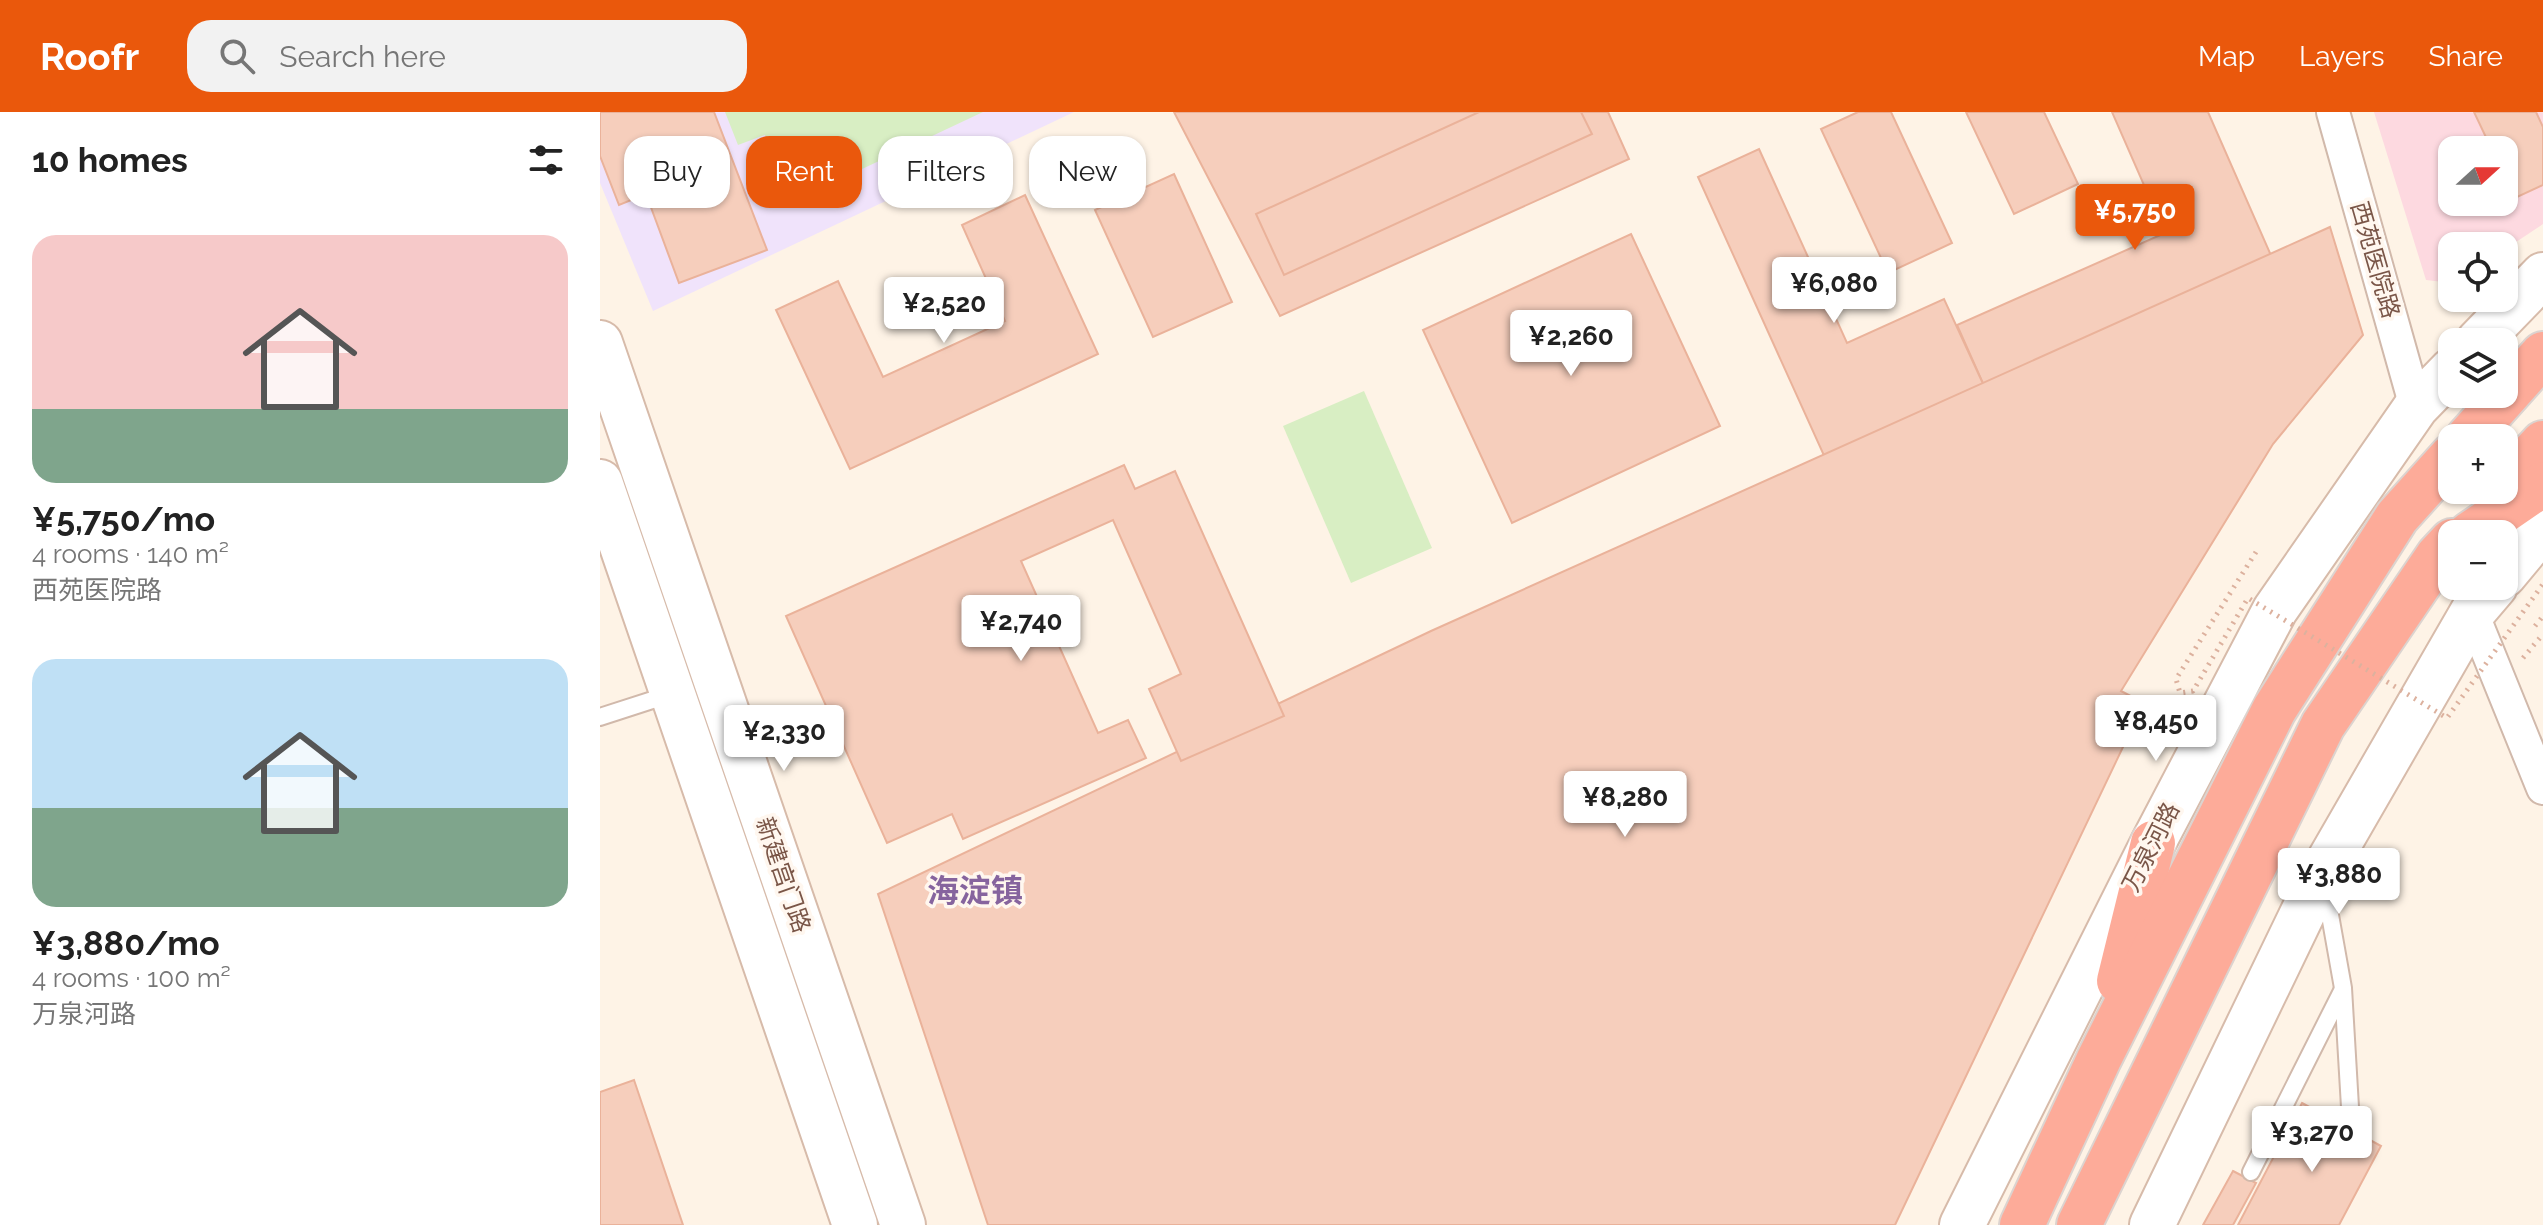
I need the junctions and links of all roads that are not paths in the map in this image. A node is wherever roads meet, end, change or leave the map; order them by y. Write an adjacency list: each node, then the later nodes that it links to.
1 (2333, 112): 7 (street, 西苑医院路)
2 (2543, 275): 3 (street)
3 (2492, 328)
4 (600, 343): 31 (street, 新建宫门路)
5 (2543, 354): 8 (highway)
6 (2438, 384): 7 (street, 万泉河路)
7 (2416, 407): 24 (street, 万泉河路)
8 (2480, 424)
9 (2543, 443): 10 (highway)
10 (2518, 470)
11 (2438, 472): 27 (highway, 万泉河路)
12 (600, 482): 21 (street, 新建宫门路)
13 (2543, 484): 16 (highway)
14 (2487, 504): 15 (highway)
15 (2473, 520)
16 (2488, 520)
17 (2543, 528): 18 (street)
18 (2518, 558)
19 (2438, 564): 34 (highway)
20 (2484, 600): 23 (street); 25 (street)
21 (673, 694): 22 (lane); 30 (street, 新建宫门路)
22 (600, 717)
23 (2543, 788)
24 (2153, 843): 27 (highway); 32 (street, 万泉河路)
25 (2322, 873): 26 (lane); 35 (street)
26 (2343, 988): 28 (lane); 29 (lane)
27 (2099, 1059): 33 (highway, 万泉河路)
28 (2351, 1124)
29 (2251, 1172)
30 (855, 1225)
31 (903, 1225)
32 (1962, 1225)
33 (2022, 1225)
34 (2079, 1225)
35 (2152, 1225)

